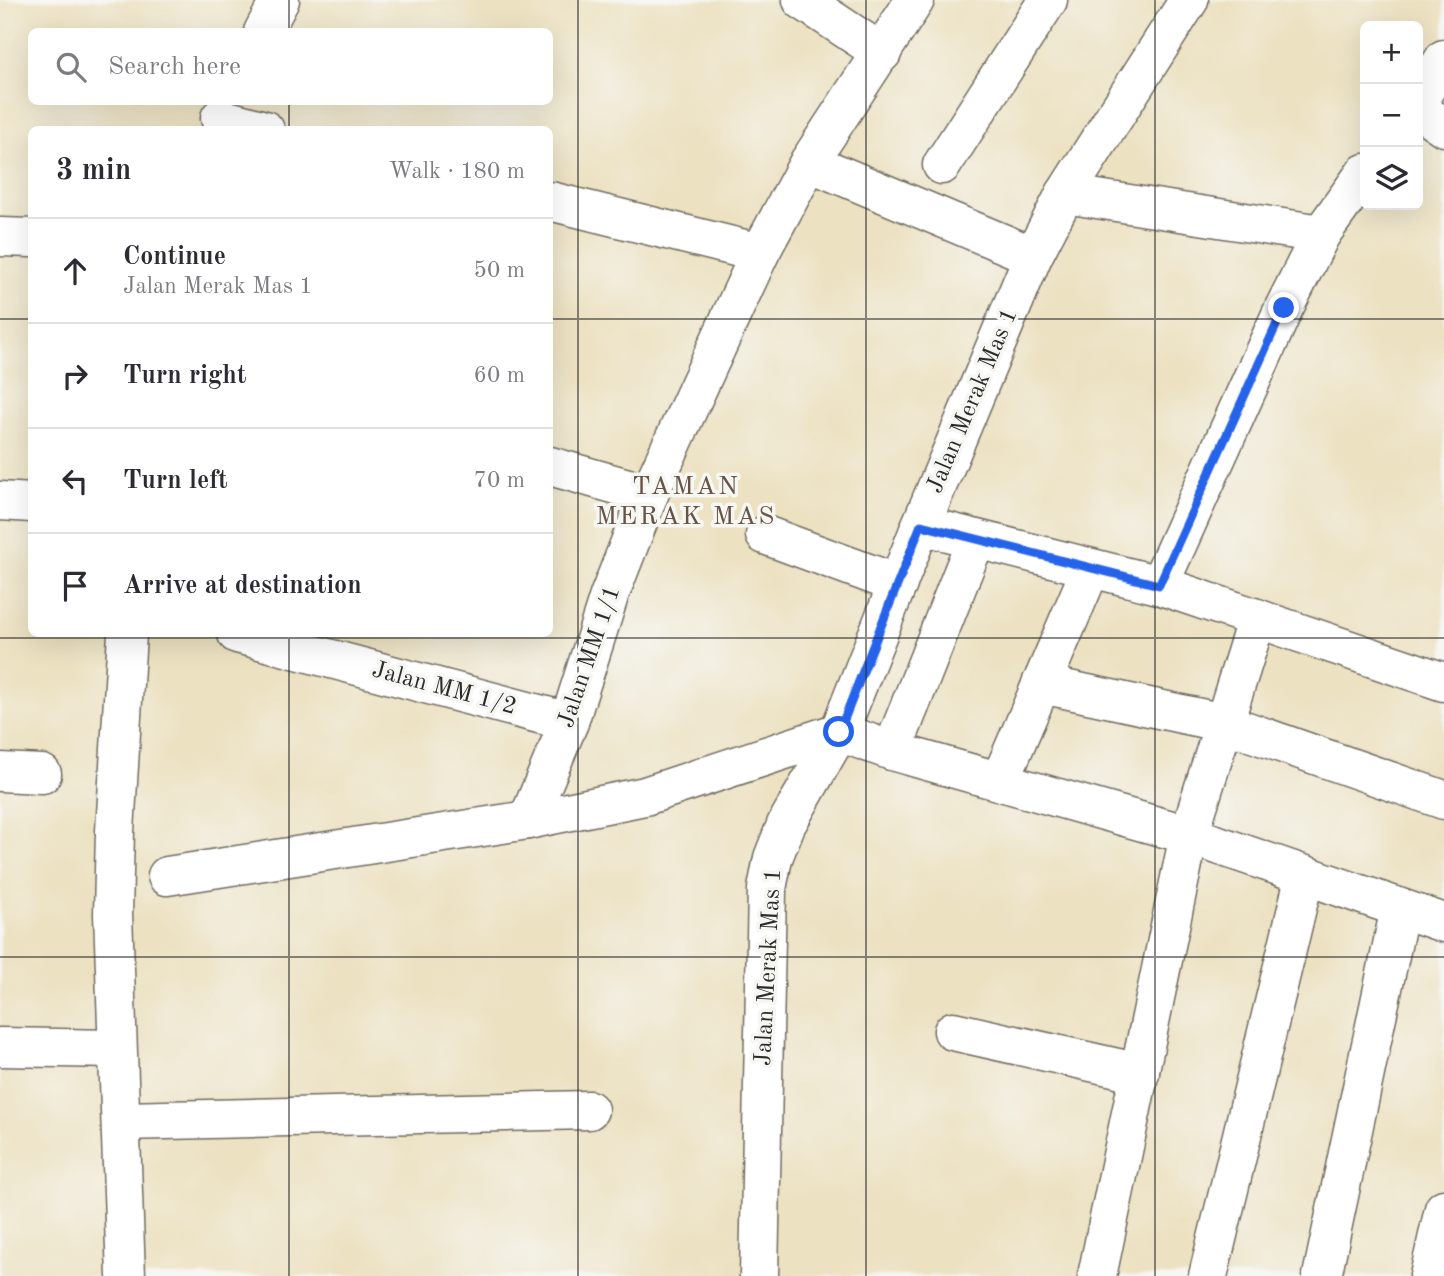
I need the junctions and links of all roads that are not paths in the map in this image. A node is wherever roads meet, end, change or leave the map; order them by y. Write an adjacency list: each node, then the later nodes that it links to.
1 (280, 0): 6 (street)
2 (802, 0): 7 (street)
3 (915, 0): 7 (street, Jalan MM 1/1)
4 (1048, 0): 15 (street)
5 (1189, 0): 17 (street, Jalan Merak Mas 1)
6 (265, 28)
7 (882, 53): 14 (street, Jalan MM 1/1)
8 (1444, 59): 9 (street)
9 (1423, 93)
10 (1423, 112): 13 (street)
11 (221, 116): 12 (street)
12 (252, 126)
13 (1444, 127)
14 (808, 162): 22 (street, Jalan MM 1/1); 23 (street)
15 (942, 165)
16 (1360, 180): 19 (street)
17 (1065, 194): 19 (street); 23 (street, Jalan Merak Mas 1)
18 (553, 202): 22 (street)
19 (1321, 234): 33 (street)
20 (0, 237): 21 (street)
21 (28, 238)
22 (760, 253): 25 (street, Jalan MM 1/1)
23 (1033, 256): 28 (street, Jalan Merak Mas 1)
24 (553, 467): 25 (street)
25 (649, 494): 39 (street, Jalan MM 1/1)
26 (0, 501): 27 (street)
27 (28, 502)
28 (921, 525): 30 (street); 32 (street, Jalan Merak Mas 1)
29 (765, 535): 32 (street)
30 (975, 539): 31 (street); 42 (street)
31 (1091, 568): 33 (street); 38 (street)
32 (898, 584): 41 (street, Jalan Merak Mas 1)
33 (1159, 585): 34 (street)
34 (1257, 618): 37 (street); 40 (street)
35 (127, 637): 55 (street)
36 (248, 637): 39 (street, Jalan MM 1/2)
37 (1444, 682)
38 (1041, 684): 40 (street); 45 (street)
39 (569, 722): 47 (street, Jalan MM 1/1)
40 (1224, 723): 46 (street); 48 (street)
41 (839, 732): 42 (street); 47 (street); 61 (street, Jalan Merak Mas 1)
42 (892, 751): 45 (street)
43 (0, 772): 44 (street)
44 (42, 774)
45 (1000, 781): 48 (street)
46 (1444, 800)
47 (528, 820): 50 (street)
48 (1189, 835): 49 (street); 56 (street)
49 (1305, 875): 51 (street); 63 (street)
50 (167, 876)
51 (1400, 908): 52 (street); 64 (street)
52 (1444, 923)
53 (953, 1031): 56 (street)
54 (0, 1047): 55 (street)
55 (117, 1049): 58 (street)
56 (1140, 1073): 62 (street)
57 (589, 1110): 58 (street)
58 (122, 1121): 60 (street)
59 (1444, 1209): 65 (street)
60 (126, 1276)
61 (759, 1276)
62 (1097, 1276)
63 (1208, 1276)
64 (1322, 1276)
65 (1429, 1276)

